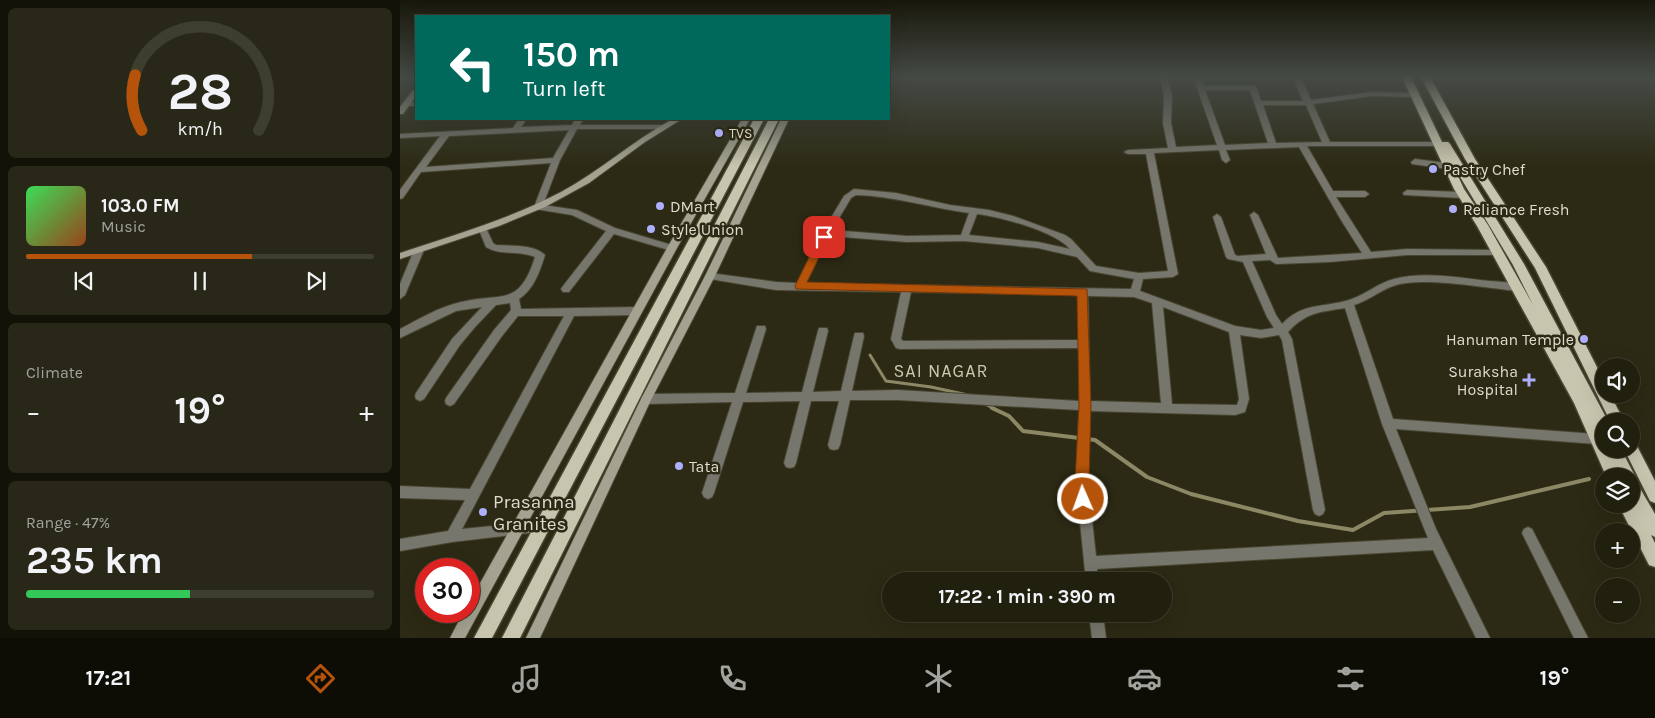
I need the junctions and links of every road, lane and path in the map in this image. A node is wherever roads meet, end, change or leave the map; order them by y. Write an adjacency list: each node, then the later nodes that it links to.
1 (1168, 107): 27 (street)
2 (1208, 107): 26 (street)
3 (1260, 107): 25 (street)
4 (1309, 107): 22 (street)
5 (1420, 107): 24 (main road)
6 (1427, 107): 87 (main road)
7 (1441, 107): 88 (main road)
8 (522, 120): 19 (street)
9 (578, 120): 16 (street)
10 (629, 120): 17 (street)
11 (676, 120): 18 (street)
12 (745, 120): 48 (street)
13 (757, 120): 102 (main road)
14 (773, 120): 115 (main road)
15 (785, 120): 56 (street)
16 (574, 127): 17 (street); 19 (street); 30 (street)
17 (625, 127): 18 (street)
18 (663, 127): 40 (street)
19 (516, 130): 20 (street)
20 (446, 134): 21 (street); 34 (street)
21 (400, 136)
22 (1327, 143): 23 (street); 24 (street)
23 (1302, 144): 25 (street); 36 (street)
24 (1437, 144): 33 (main road)
25 (1273, 145): 26 (street)
26 (1221, 146): 27 (street); 31 (street)
27 (1172, 148): 28 (street)
28 (1149, 150): 29 (street); 57 (street)
29 (1128, 152)
30 (556, 160): 34 (street); 40 (street)
31 (1226, 160)
32 (1415, 162): 33 (street)
33 (1448, 166): 38 (main road)
34 (419, 170): 39 (street)
35 (1407, 193): 38 (street)
36 (1332, 194): 37 (street); 52 (street)
37 (1365, 194)
38 (1462, 195): 50 (main road)
39 (400, 196)
40 (538, 208): 44 (street); 45 (street)
41 (974, 211): 46 (street); 47 (street); 51 (street)
42 (1254, 215): 54 (street)
43 (1217, 217): 55 (street)
44 (483, 230): 49 (street); 65 (street)
45 (612, 230): 48 (street); 60 (street)
46 (826, 233): 47 (street); 58 (street)
47 (964, 238): 51 (street)
48 (672, 248): 69 (street)
49 (419, 250): 53 (street); 64 (street)
50 (1498, 253): 52 (street); 59 (main road)
51 (1081, 255): 57 (street)
52 (1368, 255): 54 (street)
53 (400, 256)
54 (1272, 257): 55 (street)
55 (1246, 259): 74 (street)
56 (710, 276): 58 (street); 83 (street)
57 (1139, 276): 63 (street)
58 (800, 286): 61 (street)
59 (1517, 287): 68 (street); 90 (main road)
60 (566, 288)
61 (907, 288): 62 (street); 78 (street)
62 (1083, 292): 63 (street); 78 (street)
63 (1135, 293): 67 (street)
64 (400, 295)
65 (514, 297): 66 (street); 70 (street)
66 (495, 300): 76 (street); 79 (street)
67 (1157, 301): 73 (street); 86 (street)
68 (1348, 304): 74 (street); 89 (street)
69 (638, 310): 71 (street); 103 (street)
70 (516, 311): 71 (street); 84 (street)
71 (571, 312): 97 (street)
72 (761, 329): 82 (street)
73 (1234, 330): 74 (street); 86 (street)
74 (1283, 330): 100 (street)
75 (823, 331): 81 (street)
76 (400, 334)
77 (859, 336): 80 (street)
78 (1084, 344): 85 (street)
79 (420, 396)
80 (846, 396): 81 (street); 85 (street); 92 (street)
81 (807, 397): 82 (street); 94 (street)
82 (739, 398): 83 (street); 96 (street)
83 (646, 399): 116 (street)
84 (450, 401)
85 (1085, 406): 86 (street); 110 (street)
86 (1167, 409)
87 (1597, 413)
88 (1613, 413)
89 (1388, 424): 91 (street); 107 (street)
90 (1595, 437)
91 (1595, 439)
92 (834, 445)
93 (1636, 458): 98 (main road)
94 (790, 463)
95 (400, 492): 97 (street)
96 (708, 493)
97 (475, 495): 106 (street)
98 (1655, 496)
99 (1640, 501): 104 (main road)
100 (1319, 510)
101 (1631, 513): 109 (main road)
102 (542, 527): 103 (street); 114 (main road)
103 (518, 529): 106 (street); 113 (street)
104 (1655, 529)
105 (1528, 533): 119 (street)
106 (452, 536): 108 (street)
107 (1438, 544): 110 (street); 118 (street)
108 (400, 545)
109 (1655, 559)
110 (1089, 564): 111 (street)
111 (1090, 572)
112 (1097, 622): 117 (street)
113 (457, 638)
114 (483, 638)
115 (511, 638)
116 (533, 638)
117 (1099, 638)
118 (1483, 638)
119 (1581, 638)

